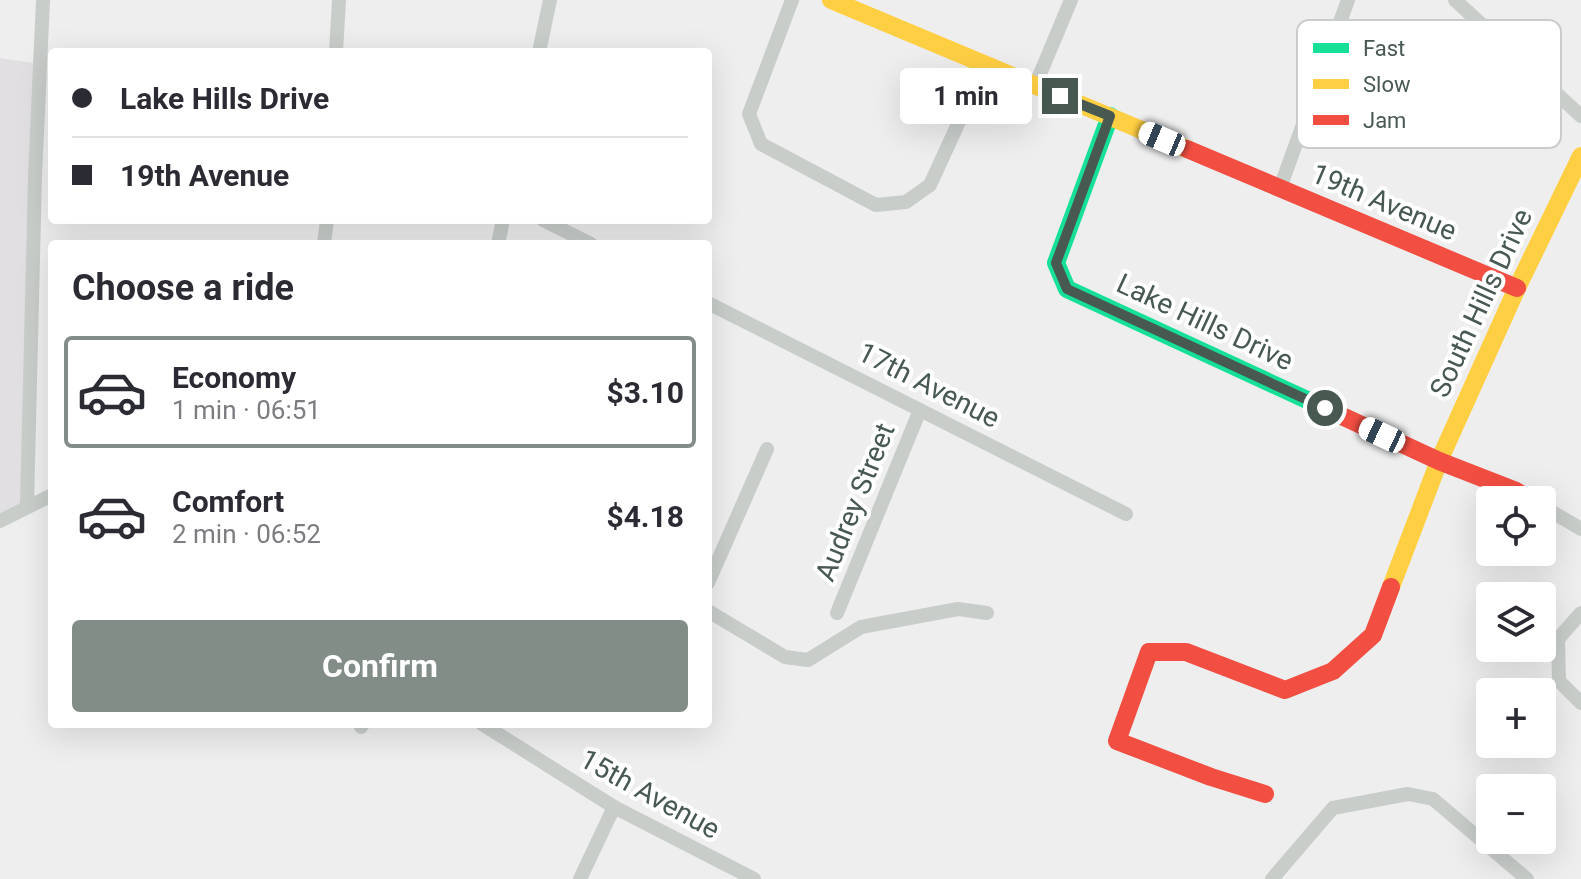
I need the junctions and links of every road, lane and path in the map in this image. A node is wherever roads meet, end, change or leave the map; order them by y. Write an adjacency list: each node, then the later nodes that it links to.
1 (43, 0): 30 (street)
2 (339, 0): 11 (street)
3 (550, 0): 12 (street)
4 (792, 0): 13 (street)
5 (831, 0): 13 (street, 19th Avenue)
6 (1071, 0): 14 (street)
7 (1348, 0): 9 (street)
8 (1455, 0): 10 (street)
9 (1341, 20)
10 (1477, 20)
11 (336, 48)
12 (540, 48)
13 (985, 65): 14 (street, 19th Avenue)
14 (1035, 86): 16 (street, 19th Avenue)
15 (1561, 98): 17 (street)
16 (1110, 116): 20 (street, 19th Avenue); 27 (street, Lake Hills Drive)
17 (1581, 116)
18 (1297, 141): 20 (street)
19 (1581, 156): 23 (street, South Hills Drive)
20 (1280, 188): 23 (street, 19th Avenue)
21 (551, 224): 22 (street)
22 (583, 240)
23 (1517, 288): 27 (street, South Hills Drive)
24 (712, 305): 25 (street, 17th Avenue)
25 (920, 410): 31 (street, 17th Avenue); 37 (street, Audrey Street)
26 (767, 449): 35 (street)
27 (1439, 461): 28 (street, Lake Hills Drive); 42 (street, South Hills Drive)
28 (1503, 486)
29 (48, 497): 30 (street)
30 (27, 505): 33 (street)
31 (1126, 514)
32 (1556, 514): 34 (street)
33 (0, 521)
34 (1581, 529)
35 (712, 574)
36 (712, 613): 38 (street)
37 (837, 613)
38 (987, 613)
39 (1581, 613): 40 (street)
40 (1581, 703)
41 (488, 728): 43 (street, 15th Avenue)
42 (1265, 794)
43 (614, 807): 44 (street); 45 (street, 15th Avenue)
44 (580, 879)
45 (754, 879)
46 (1272, 879): 47 (street)
47 (1527, 879)

